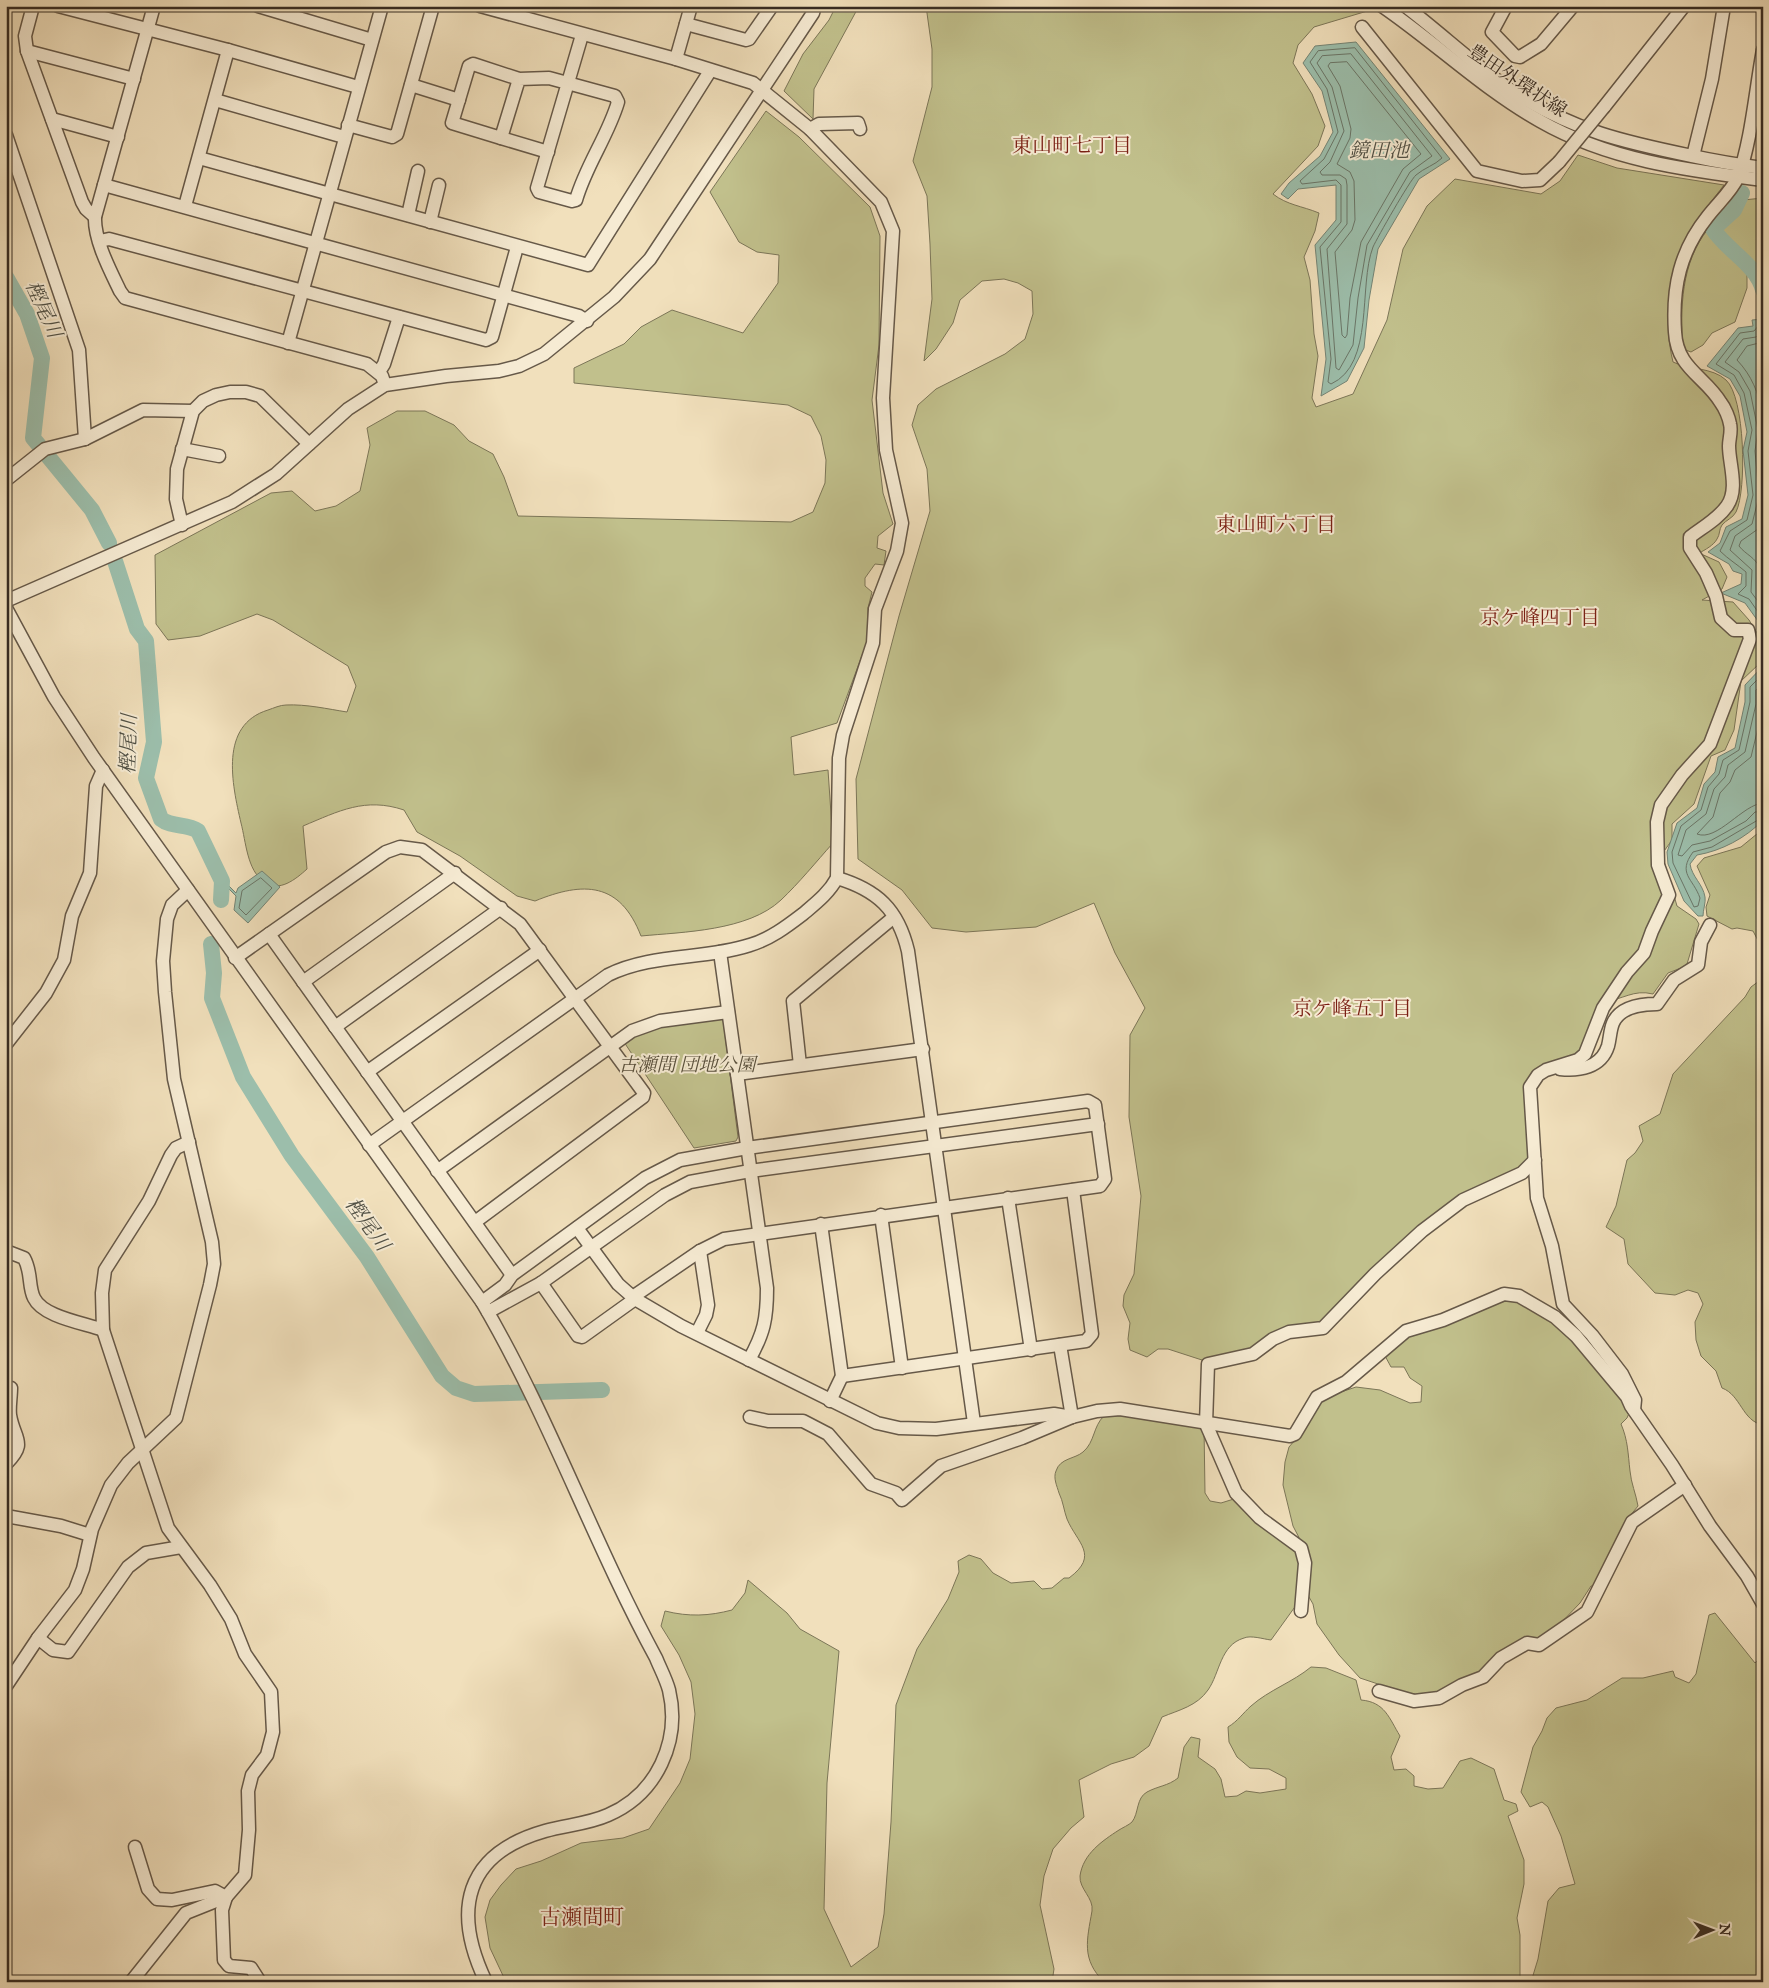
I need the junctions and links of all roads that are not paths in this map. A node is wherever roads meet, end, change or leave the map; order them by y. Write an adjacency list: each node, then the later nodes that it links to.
1 (33, 6): 24 (street)
2 (58, 6): 19 (street)
3 (154, 6): 19 (street)
4 (258, 6): 21 (street)
5 (382, 6): 21 (street)
6 (433, 6): 30 (street)
7 (690, 6): 17 (street)
8 (815, 6): 32 (street)
9 (1382, 6): 48 (street, 豊田外環状線)
10 (1405, 6): 43 (street, 豊田外環状線)
11 (1506, 6): 12 (street)
12 (1573, 6)
13 (1684, 6): 18 (street, bridge)
14 (1724, 6): 43 (street)
15 (484, 7): 20 (street)
16 (771, 7): 17 (street)
17 (686, 24): 25 (street)
18 (1362, 27)
19 (147, 30): 22 (street); 27 (street)
20 (582, 35): 25 (street); 29 (street)
21 (372, 40): 31 (street)
22 (228, 50): 31 (street); 33 (street)
23 (1763, 50): 45 (street)
24 (27, 51): 27 (street); 35 (street)
25 (676, 60): 26 (street)
26 (710, 72): 32 (street); 59 (street)
27 (134, 79): 40 (street)
28 (519, 80): 29 (street); 34 (street); 41 (street)
29 (568, 83): 42 (street); 42 (street)
30 (411, 85): 34 (street); 38 (street)
31 (358, 88): 38 (street)
32 (762, 89): 36 (street); 63 (street)
33 (215, 100): 38 (street); 44 (street)
34 (459, 100): 41 (street)
35 (52, 119): 40 (street); 55 (street)
36 (810, 129): 37 (street); 78 (street)
37 (860, 129)
38 (346, 131): 52 (street)
39 (6, 135): 68 (street)
40 (118, 137): 50 (street)
41 (501, 138): 42 (street)
42 (548, 152)
43 (1693, 156): 45 (street, 豊田外環状線)
44 (199, 158): 52 (street); 53 (street)
45 (1742, 165): 46 (street, 豊田外環状線); 48 (street)
46 (1763, 168)
47 (418, 171): 54 (street)
48 (1737, 178): 49 (street, 豊田外環状線); 95 (street)
49 (1763, 180)
50 (104, 185): 53 (street); 55 (street)
51 (439, 185): 56 (street)
52 (329, 194): 54 (street); 58 (street)
53 (185, 206): 58 (street)
54 (408, 216): 56 (street)
55 (96, 217): 57 (street)
56 (430, 222): 59 (street)
57 (100, 241): 60 (street); 64 (street)
58 (315, 242): 60 (street); 61 (street)
59 (517, 247): 61 (street)
60 (302, 291): 62 (street); 64 (street)
61 (504, 295): 62 (street); 63 (street)
62 (398, 317): 65 (street)
63 (587, 321): 66 (street)
64 (288, 343): 65 (street)
65 (379, 372): 66 (street)
66 (385, 384): 69 (street)
67 (193, 412): 68 (street); 69 (street); 70 (street)
68 (85, 439): 72 (street)
69 (309, 444): 73 (street)
70 (182, 449): 71 (street); 73 (street)
71 (219, 456)
72 (6, 480)
73 (182, 525): 74 (street)
74 (6, 601)
75 (6, 608): 76 (street)
76 (102, 770): 79 (street); 91 (street)
77 (455, 873): 80 (street); 83 (street); 87 (street)
78 (837, 878): 81 (street); 85 (street)
79 (188, 890): 86 (street); 101 (street)
80 (500, 908): 84 (street); 90 (street)
81 (894, 917): 93 (street); 94 (street)
82 (1710, 925): 95 (street)
83 (269, 934): 86 (street); 87 (street)
84 (540, 950): 88 (street); 96 (street)
85 (720, 952): 88 (street); 89 (street)
86 (235, 958): 102 (street)
87 (303, 982): 90 (street)
88 (574, 997): 92 (street); 98 (street)
89 (728, 1012): 92 (street); 97 (street)
90 (335, 1028): 96 (street)
91 (6, 1044)
92 (610, 1045): 106 (street); 112 (street)
93 (923, 1049): 94 (street); 99 (street)
94 (800, 1065): 97 (street)
95 (1555, 1068): 105 (street)
96 (367, 1072): 98 (street)
97 (737, 1074): 104 (street)
98 (402, 1120): 102 (street); 106 (street)
99 (934, 1123): 100 (street); 103 (street); 104 (street)
100 (1098, 1124): 103 (street); 108 (street)
101 (189, 1142): 123 (street); 138 (street)
102 (370, 1145): 122 (street)
103 (936, 1147): 107 (street); 110 (street)
104 (747, 1148): 107 (street); 114 (street)
105 (1535, 1160): 133 (street); 137 (street)
106 (437, 1171): 112 (street)
107 (750, 1171): 115 (street); 116 (street)
108 (1073, 1190): 109 (street); 125 (street)
109 (1008, 1198): 110 (street); 126 (street)
110 (944, 1207): 111 (street); 127 (street)
111 (881, 1216): 113 (street); 129 (street)
112 (475, 1222): 119 (street)
113 (822, 1224): 115 (street); 130 (street)
114 (577, 1228): 116 (street); 119 (street)
115 (759, 1232): 118 (street); 128 (street)
116 (590, 1248): 120 (street); 121 (street)
117 (6, 1251): 123 (street)
118 (700, 1251): 121 (street); 124 (street)
119 (512, 1276): 122 (street)
120 (541, 1283): 121 (street); 122 (street)
121 (635, 1299): 124 (street)
122 (485, 1307): 153 (street)
123 (103, 1330): 138 (street)
124 (696, 1333): 128 (street)
125 (1060, 1345): 126 (street); 135 (street)
126 (1031, 1350): 127 (street)
127 (965, 1359): 129 (street); 136 (street)
128 (750, 1360): 132 (street)
129 (902, 1368): 130 (street)
130 (842, 1376): 132 (street)
131 (6, 1389): 139 (street)
132 (830, 1401): 136 (street)
133 (1634, 1410): 137 (street); 140 (street)
134 (750, 1417): 135 (street)
135 (1072, 1417): 136 (street); 137 (street)
136 (974, 1423)
137 (1206, 1424): 145 (street)
138 (142, 1449): 142 (street); 143 (street)
139 (6, 1464)
140 (1685, 1485): 144 (street); 148 (street)
141 (6, 1516): 142 (street)
142 (90, 1535): 146 (street)
143 (181, 1548): 146 (street); 150 (street)
144 (1763, 1604)
145 (1300, 1611)
146 (38, 1638): 147 (street)
147 (6, 1686)
148 (1379, 1691)
149 (135, 1847): 150 (street)
150 (226, 1897): 151 (street); 152 (street)
151 (131, 1982)
152 (260, 1982)
153 (486, 1982)

